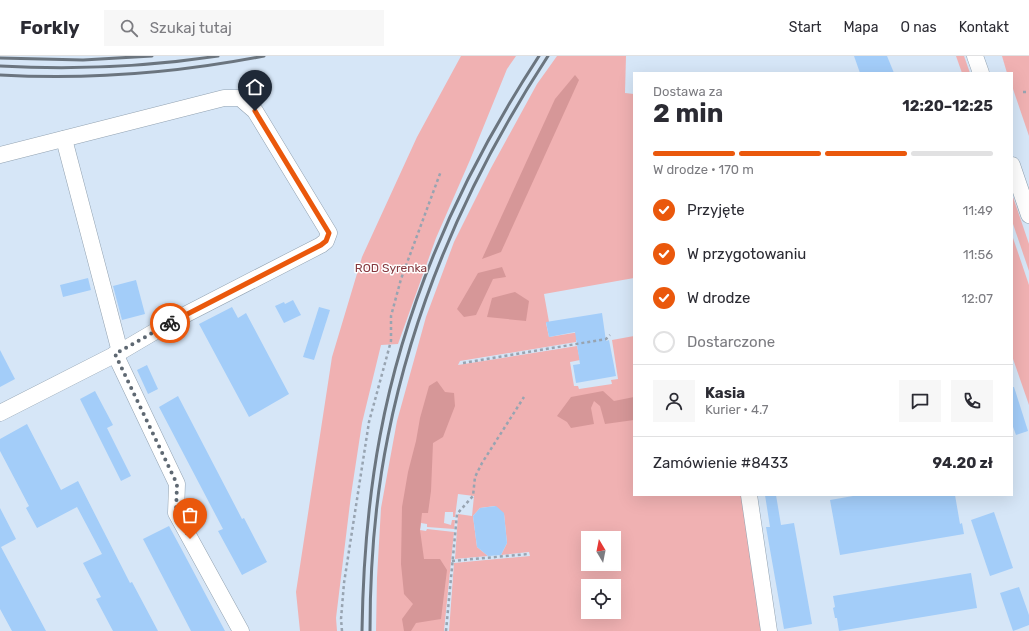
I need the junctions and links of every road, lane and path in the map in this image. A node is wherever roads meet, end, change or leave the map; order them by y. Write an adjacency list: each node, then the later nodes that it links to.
1 (975, 56): 2 (street)
2 (981, 72)
3 (1023, 92): 4 (path)
4 (1029, 92)
5 (64, 139): 6 (street); 11 (street); 11 (street)
6 (0, 155)
7 (1013, 168): 9 (street)
8 (441, 171): 19 (path)
9 (1029, 215)
10 (610, 335): 12 (path)
11 (118, 353): 14 (street); 18 (street)
12 (463, 363)
13 (524, 397): 17 (path)
14 (0, 413)
15 (749, 496): 21 (street)
16 (528, 554): 17 (path)
17 (452, 561): 20 (path)
18 (241, 631)
19 (342, 631)
20 (446, 631)
21 (769, 631)

